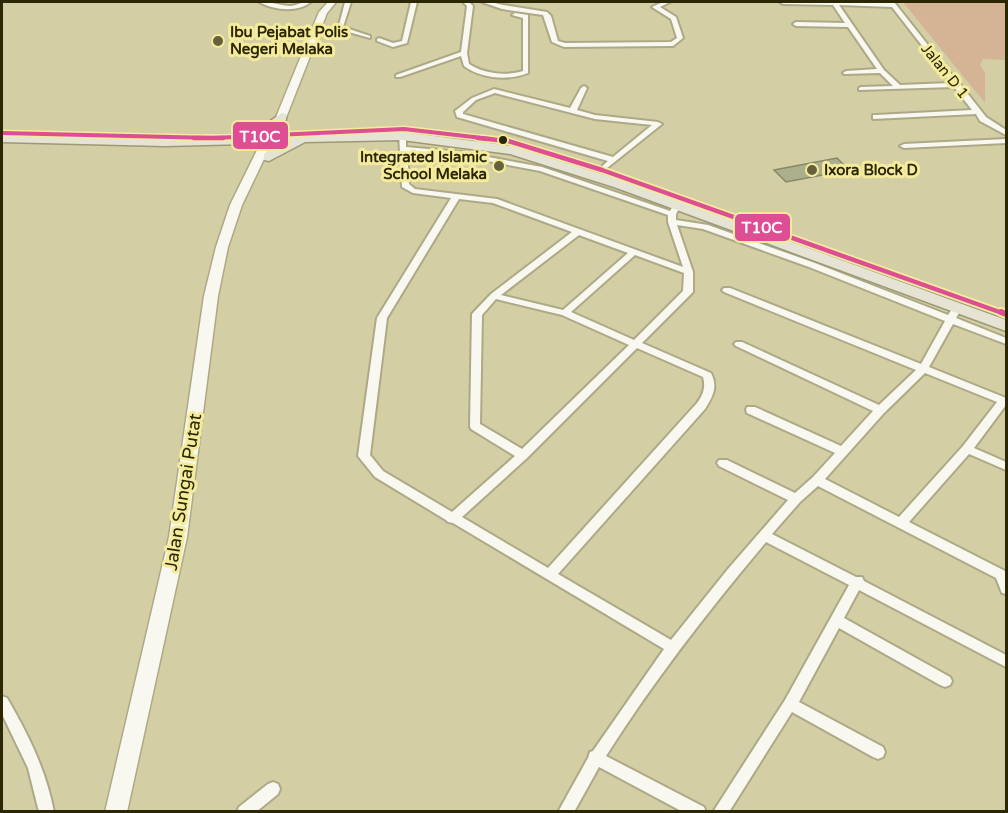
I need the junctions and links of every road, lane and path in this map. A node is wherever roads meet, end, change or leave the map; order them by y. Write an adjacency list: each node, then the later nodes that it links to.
1 (262, 2): 2 (street)
2 (308, 2)
3 (332, 2): 12 (main road)
4 (348, 2): 16 (street)
5 (414, 2): 17 (street)
6 (466, 2): 18 (street)
7 (485, 2): 8 (street)
8 (667, 2)
9 (783, 2): 11 (street)
10 (892, 3): 11 (street); 22 (street, Jalan D 1)
11 (836, 4): 15 (street)
12 (323, 7): 29 (main road, Jalan Sungai Putat)
13 (503, 14): 18 (street)
14 (796, 24): 15 (street)
15 (850, 25): 19 (street)
16 (368, 37)
17 (379, 40)
18 (464, 53): 21 (street)
19 (882, 71): 20 (street); 23 (street)
20 (846, 73)
21 (399, 76)
22 (958, 85): 23 (street); 27 (street, Jalan D 1)
23 (898, 87): 25 (street)
24 (584, 88): 26 (street)
25 (861, 88)
26 (572, 112): 36 (street); 39 (street)
27 (977, 112): 28 (street); 30 (street, Jalan D 1)
28 (876, 117)
29 (277, 129): 31 (main road); 31 (main road); 33 (main road); 33 (main road); 40 (main road, Jalan Sungai Putat)
30 (1006, 133)
31 (322, 134): 35 (main road); 40 (main road); 41 (main road)
32 (2, 135): 33 (main road)
33 (228, 139): 40 (main road)
34 (1006, 141): 38 (street)
35 (403, 142): 42 (street); 43 (main road)
36 (636, 143): 37 (street); 39 (street)
37 (646, 146)
38 (904, 146)
39 (614, 160): 41 (street)
40 (259, 165): 84 (main road, Jalan Sungai Putat)
41 (602, 170): 47 (main road)
42 (456, 197): 44 (street); 68 (street)
43 (674, 214): 46 (street); 51 (main road)
44 (578, 232): 45 (street); 49 (street)
45 (633, 253): 46 (street); 50 (street)
46 (689, 272): 55 (street)
47 (907, 280): 51 (main road); 52 (main road)
48 (727, 290): 57 (street)
49 (494, 296): 50 (street); 63 (street)
50 (564, 313): 55 (street)
51 (953, 313): 52 (main road); 53 (main road); 54 (street); 57 (street)
52 (1006, 316)
53 (1006, 326)
54 (1006, 341)
55 (633, 344): 63 (street); 71 (street)
56 (739, 344): 60 (street)
57 (923, 369): 58 (street); 60 (street)
58 (1005, 402): 61 (street)
59 (751, 410): 62 (street)
60 (880, 410): 62 (street)
61 (967, 450): 65 (street); 69 (street)
62 (843, 452): 66 (street)
63 (523, 455): 68 (street)
64 (723, 463): 67 (street)
65 (1006, 466)
66 (817, 480): 67 (street); 69 (street)
67 (796, 498): 70 (street)
68 (452, 519): 71 (street)
69 (902, 522): 73 (street)
70 (764, 535): 72 (street); 75 (street)
71 (549, 575): 75 (street)
72 (858, 581): 74 (street); 76 (street)
73 (1006, 589)
74 (837, 621): 77 (street); 79 (street)
75 (671, 647): 81 (street)
76 (1006, 661)
77 (945, 681)
78 (2, 702): 83 (street)
79 (790, 704): 80 (street); 88 (street)
80 (878, 752)
81 (595, 757): 86 (street); 87 (street)
82 (273, 789): 85 (street)
83 (47, 812)
84 (116, 812)
85 (244, 812)
86 (565, 812)
87 (699, 812)
88 (720, 812)

